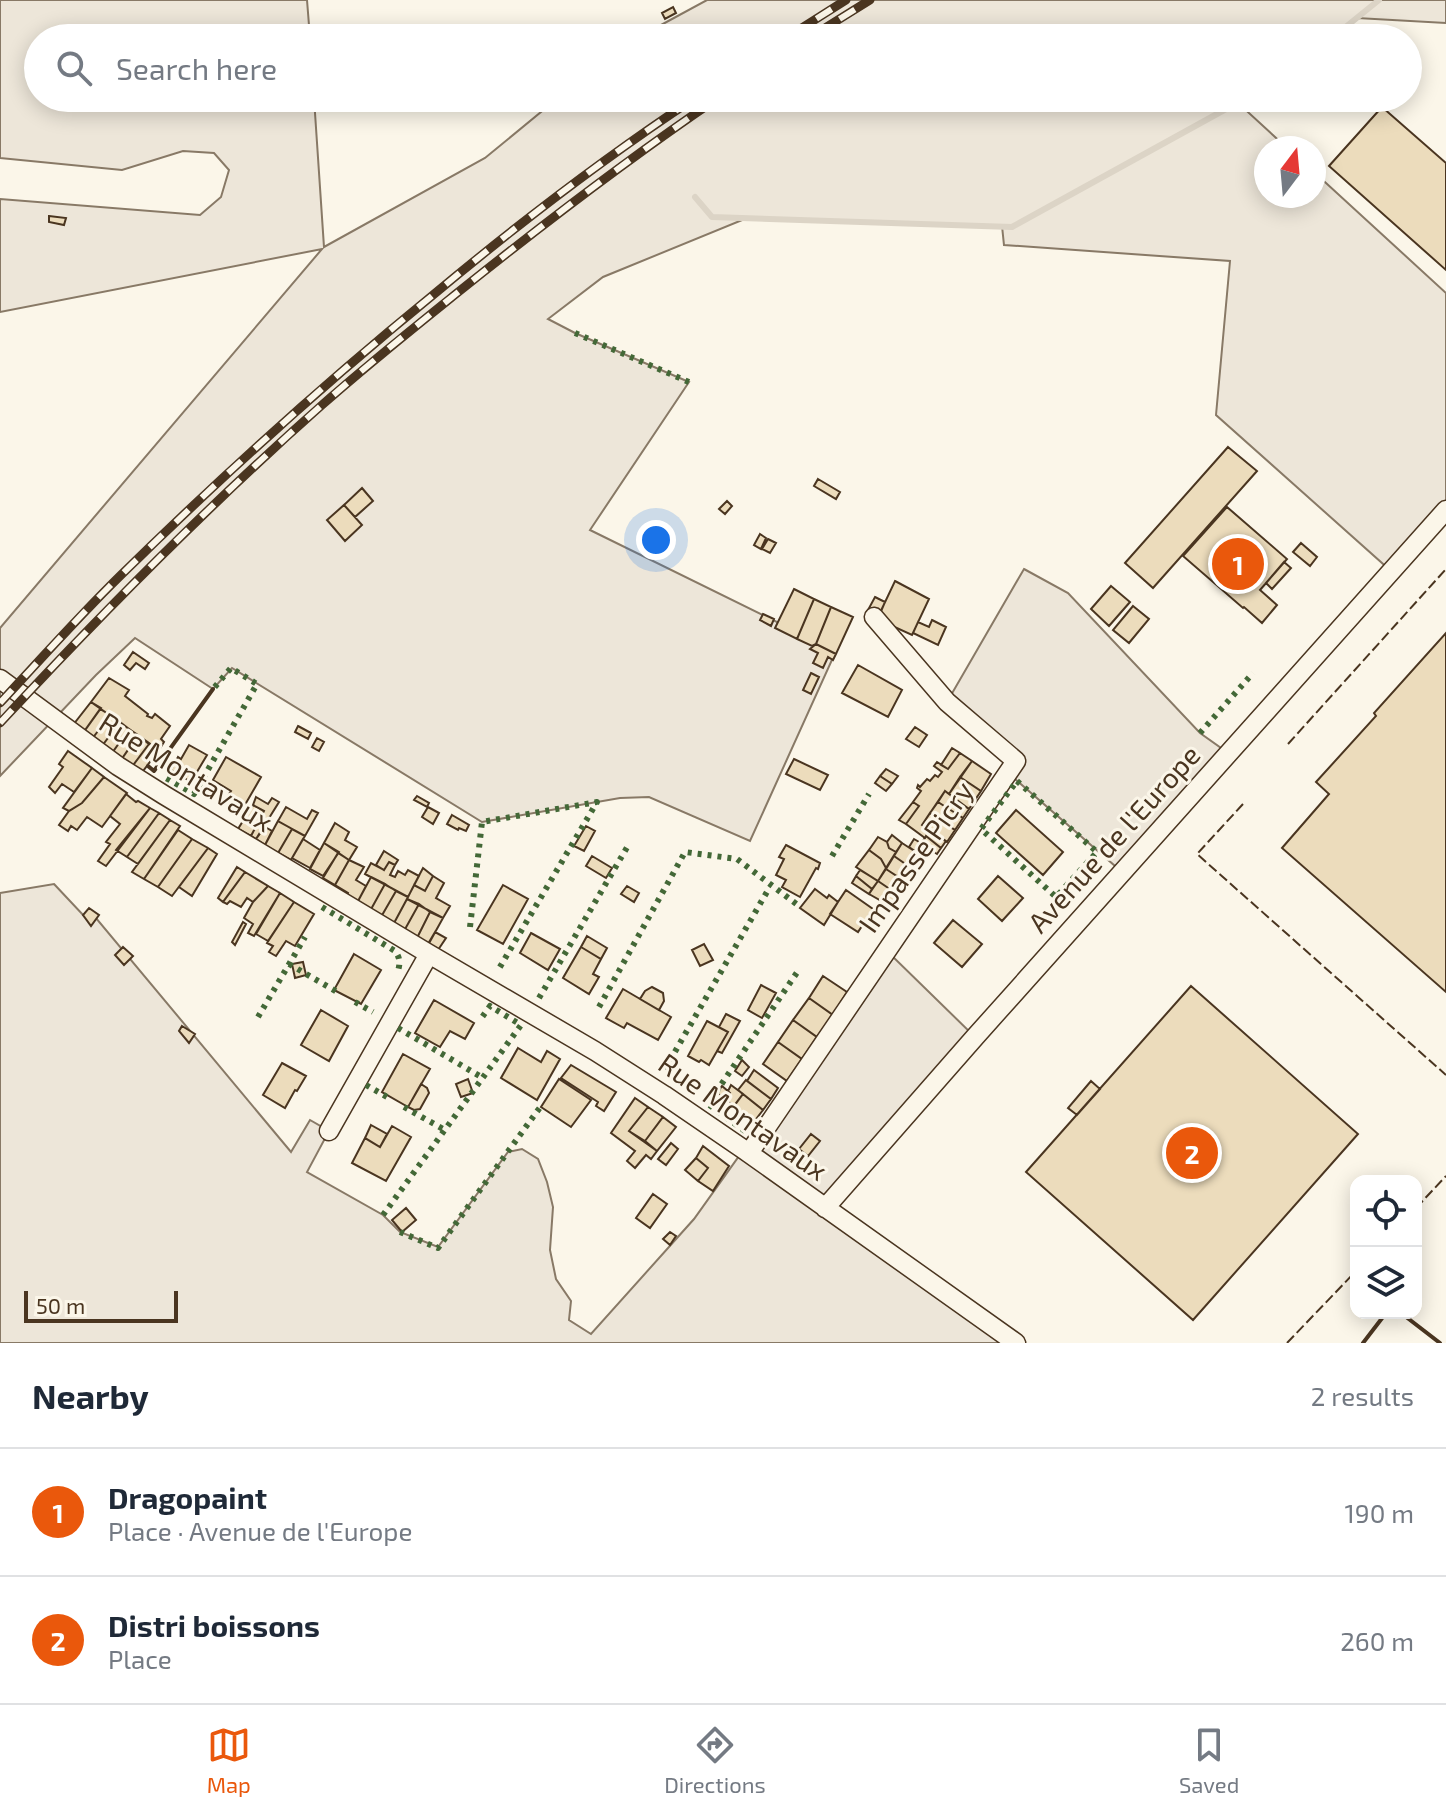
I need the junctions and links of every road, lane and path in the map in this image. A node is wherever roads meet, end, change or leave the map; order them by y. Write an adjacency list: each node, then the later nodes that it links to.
1 (1446, 510): 7 (street, Avenue de l'Europe)
2 (874, 617): 6 (street, Impasse Picry)
3 (0, 679): 4 (street, Rue Montavaux)
4 (429, 954): 5 (street); 6 (street, Rue Montavaux)
5 (329, 1131)
6 (749, 1153): 7 (street, Rue Montavaux)
7 (825, 1208): 8 (street, Rue Montavaux)
8 (1016, 1343)

